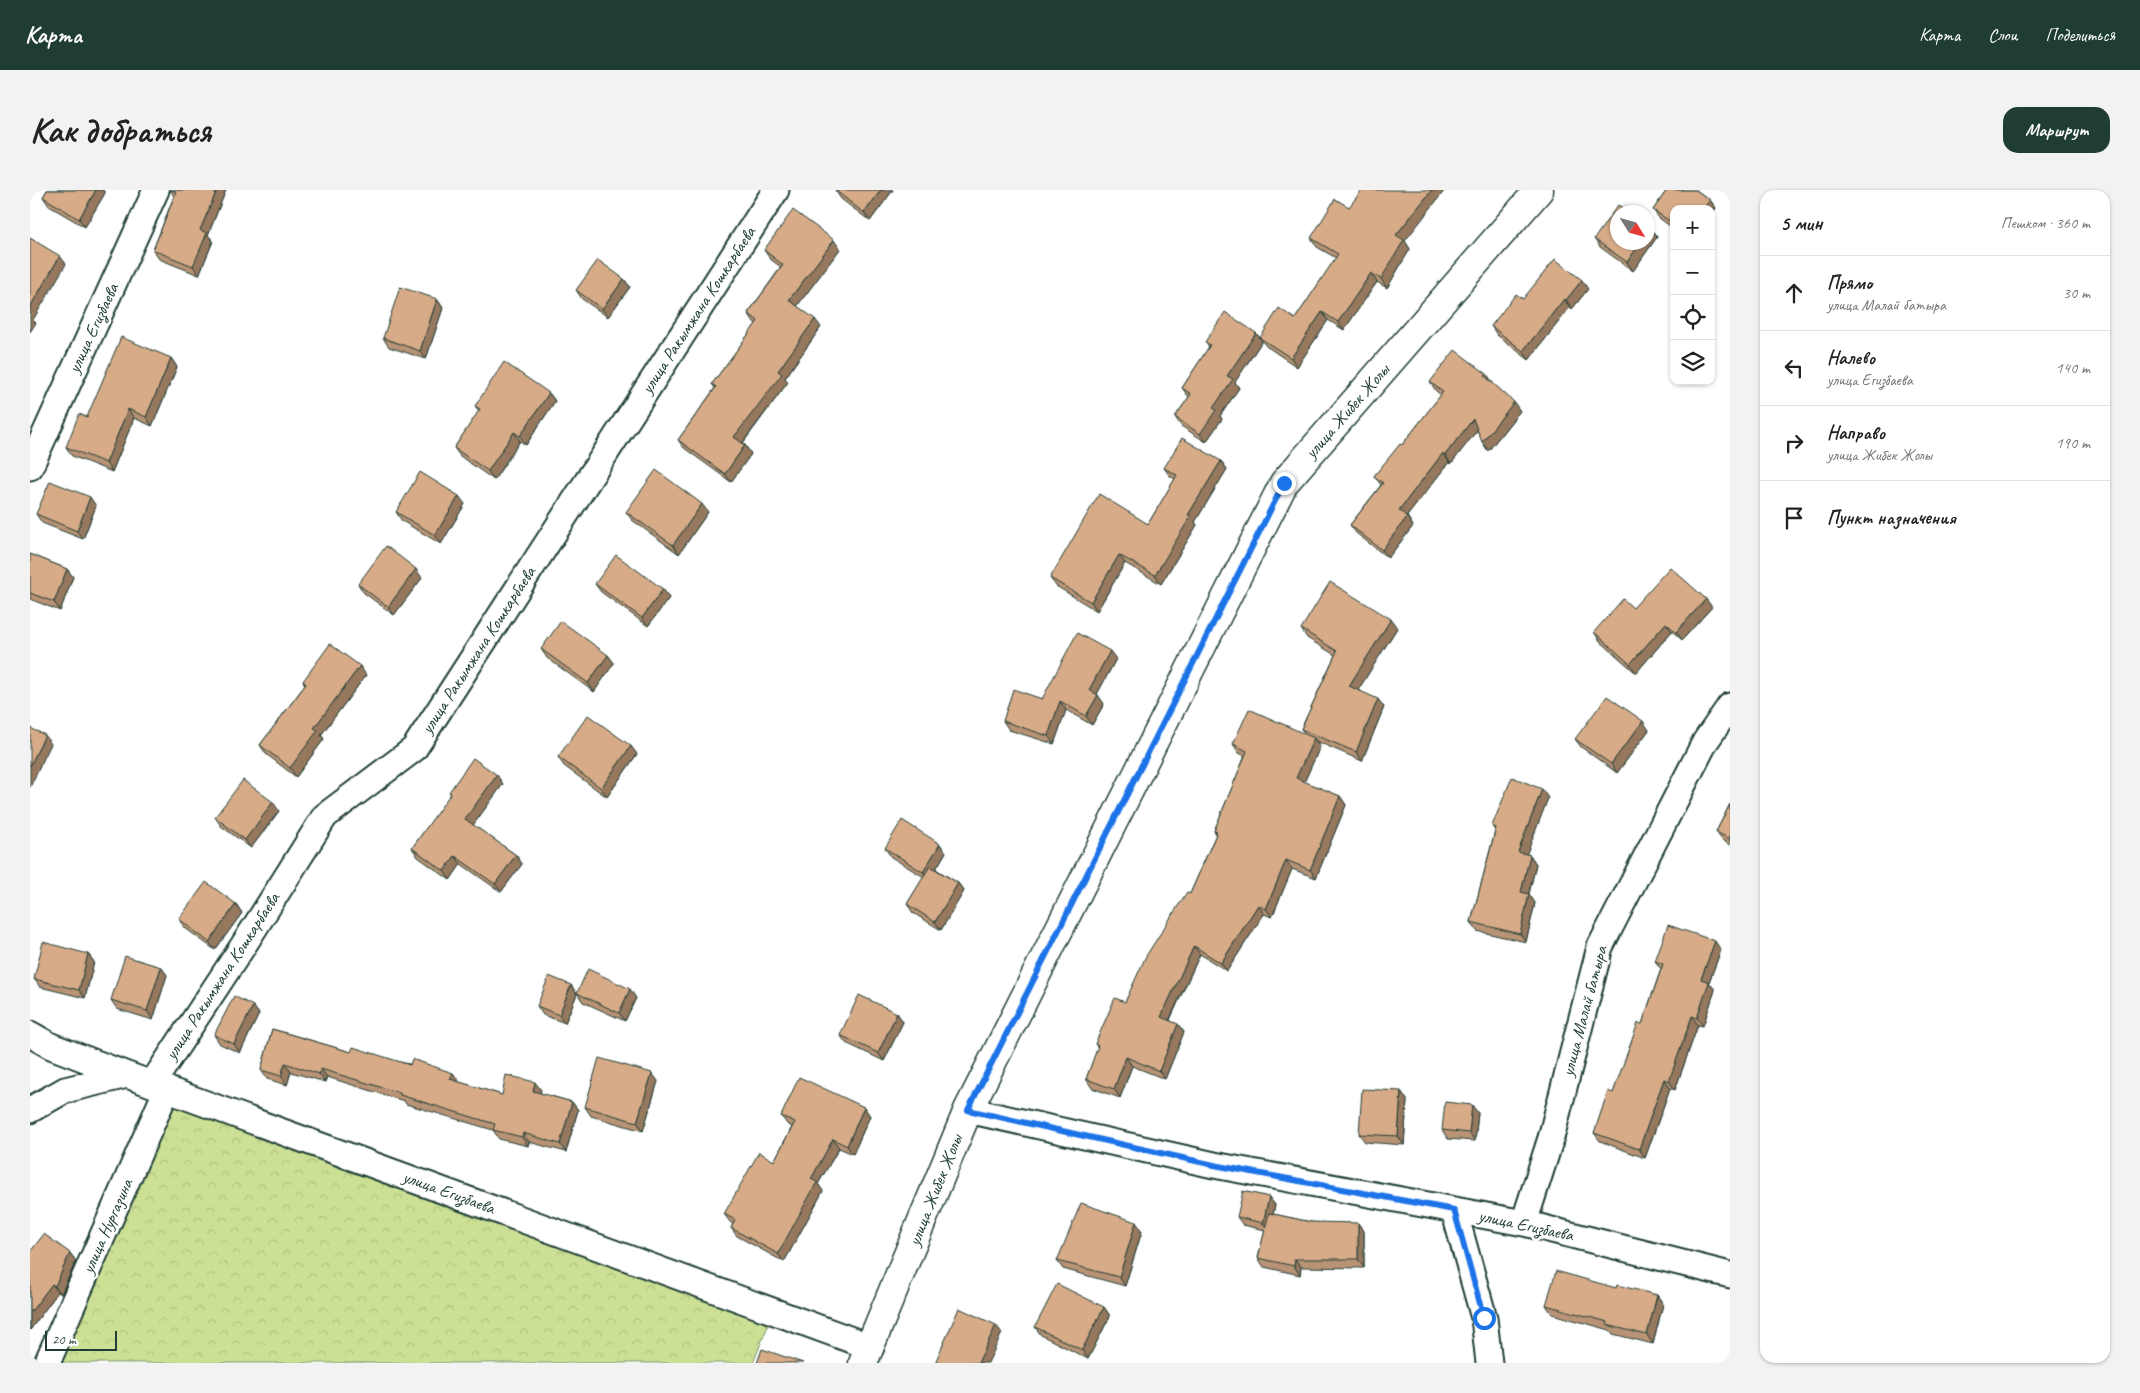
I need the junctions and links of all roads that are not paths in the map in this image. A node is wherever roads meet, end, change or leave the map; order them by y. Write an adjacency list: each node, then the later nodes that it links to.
1 (156, 190): 4 (street, улица Егизбаева)
2 (776, 190): 8 (street, улица Ракымжана Кошкарбаева)
3 (1539, 190): 10 (main road, улица Жибек Жолы)
4 (30, 467)
5 (1730, 706): 12 (street, улица Малай батыра)
6 (30, 1034): 7 (street, улица Егизбаева)
7 (127, 1075): 8 (street, улица Егизбаева); 9 (street)
8 (160, 1086): 14 (street, улица Егизбаева); 15 (street, улица Нургазина)
9 (30, 1110)
10 (968, 1110): 11 (street, улица Егизбаева); 14 (main road, улица Жибек Жолы)
11 (1454, 1210): 12 (street, улица Егизбаева); 16 (street)
12 (1524, 1223): 13 (street, улица Егизбаева)
13 (1730, 1275)
14 (867, 1355)
15 (47, 1363)
16 (1489, 1363)

